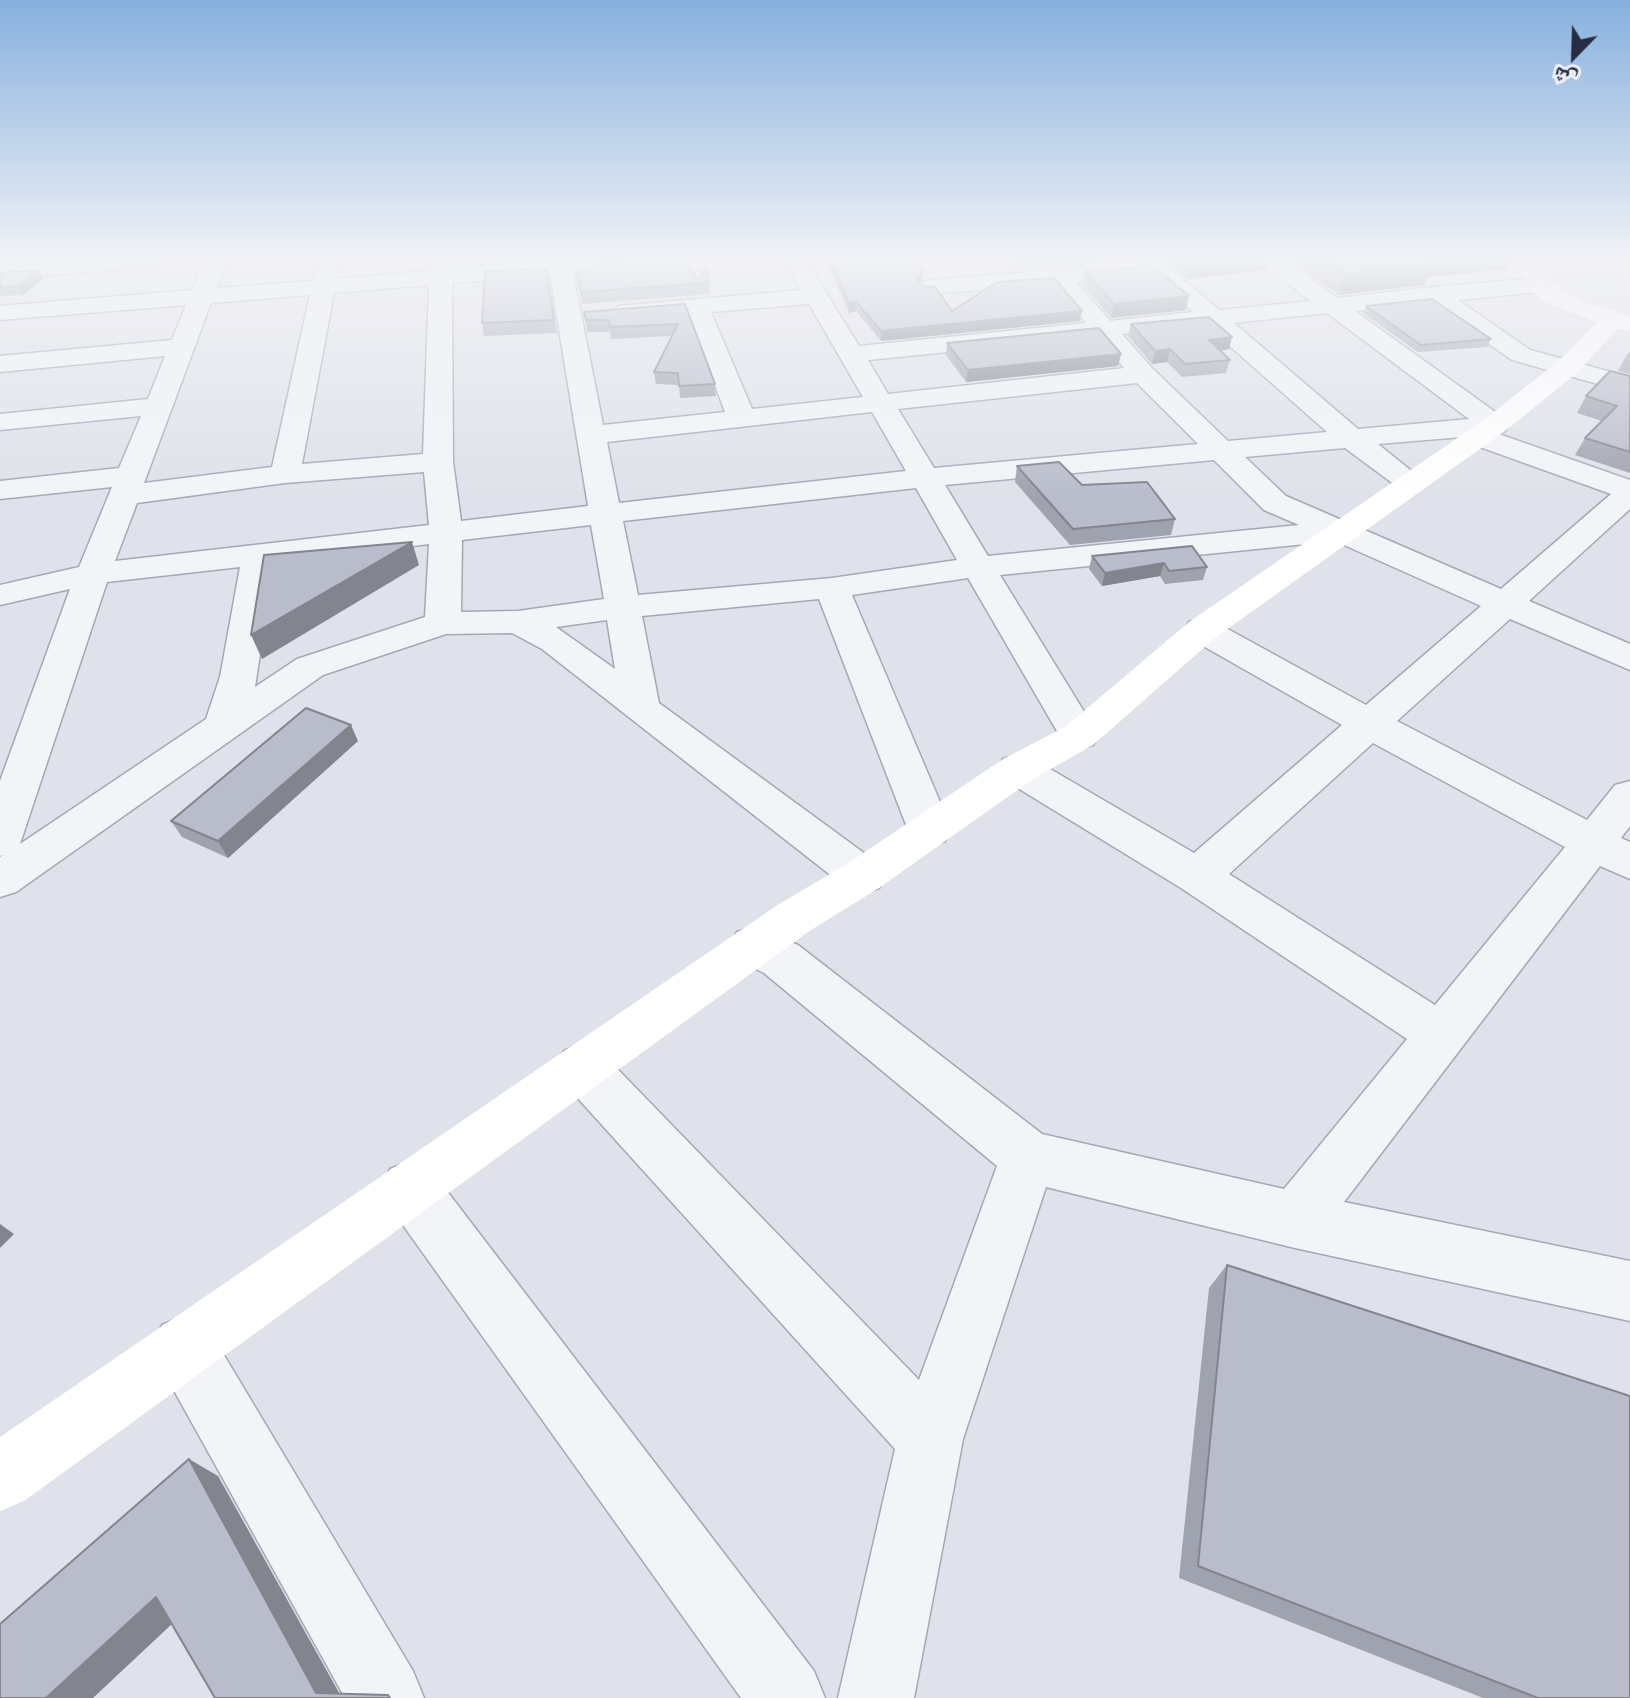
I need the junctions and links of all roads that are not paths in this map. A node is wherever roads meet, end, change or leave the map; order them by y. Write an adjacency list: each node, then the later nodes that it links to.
1 (185, 339): 14 (street)
2 (313, 339): 29 (street)
3 (440, 339): 28 (street)
4 (573, 339): 25 (street)
5 (710, 339): 22 (street)
6 (842, 339): 15 (street)
7 (977, 339): 13 (street)
8 (1113, 339): 18 (street)
9 (1238, 339): 26 (street)
10 (1373, 339): 24 (street)
11 (1498, 339): 17 (street)
12 (1601, 339): 17 (street)
13 (969, 340): 15 (street)
14 (182, 347): 16 (street); 21 (street)
15 (851, 354): 20 (street)
16 (0, 364)
17 (1569, 366): 19 (street); 24 (street)
18 (1143, 374): 20 (street); 27 (street)
19 (1630, 385)
20 (879, 403): 22 (street); 30 (street)
21 (160, 406): 23 (street); 32 (street)
22 (742, 418): 25 (street)
23 (0, 422)
24 (1485, 430): 26 (street); 31 (street); 34 (street)
25 (590, 435): 35 (street)
26 (1351, 438): 27 (street); 31 (street)
27 (1221, 450): 30 (street); 36 (street)
28 (438, 462): 29 (street); 37 (street)
29 (285, 474): 32 (street)
30 (923, 478): 35 (street); 39 (street)
31 (1410, 482): 36 (street)
32 (128, 486): 33 (street); 40 (street)
33 (0, 490)
34 (1630, 492): 43 (street)
35 (604, 514): 37 (street); 44 (street)
36 (1339, 531): 39 (street); 43 (street); 47 (street)
37 (446, 534): 38 (street); 46 (street)
38 (259, 555): 40 (street); 51 (street)
39 (977, 567): 41 (street); 52 (street)
40 (93, 574): 42 (street); 56 (street)
41 (832, 588): 44 (street); 55 (street)
42 (0, 595)
43 (1504, 603): 48 (street); 50 (street)
44 (623, 607): 45 (street); 49 (street)
45 (518, 622): 46 (street); 49 (street)
46 (443, 623): 51 (street)
47 (1202, 630): 50 (street); 52 (street)
48 (1630, 658)
49 (641, 709): 58 (street)
50 (1368, 723): 57 (street); 59 (street)
51 (223, 729): 60 (street)
52 (1079, 736): 53 (street)
53 (1018, 769): 55 (street); 59 (street)
54 (1630, 796): 57 (street)
55 (930, 830): 58 (street)
56 (0, 840)
57 (1612, 852): 62 (street)
58 (863, 876): 61 (street)
59 (1197, 876): 62 (street)
60 (0, 880)
61 (754, 946): 63 (street); 64 (street)
62 (1441, 1035): 66 (street)
63 (582, 1067): 65 (street); 69 (street)
64 (1028, 1157): 66 (street); 69 (street)
65 (410, 1188): 68 (street); 72 (street)
66 (1295, 1220): 67 (street)
67 (1630, 1291)
68 (184, 1347): 70 (street); 71 (street)
69 (930, 1439): 73 (street)
70 (0, 1477)
71 (386, 1698)
72 (787, 1698)
73 (876, 1698)

